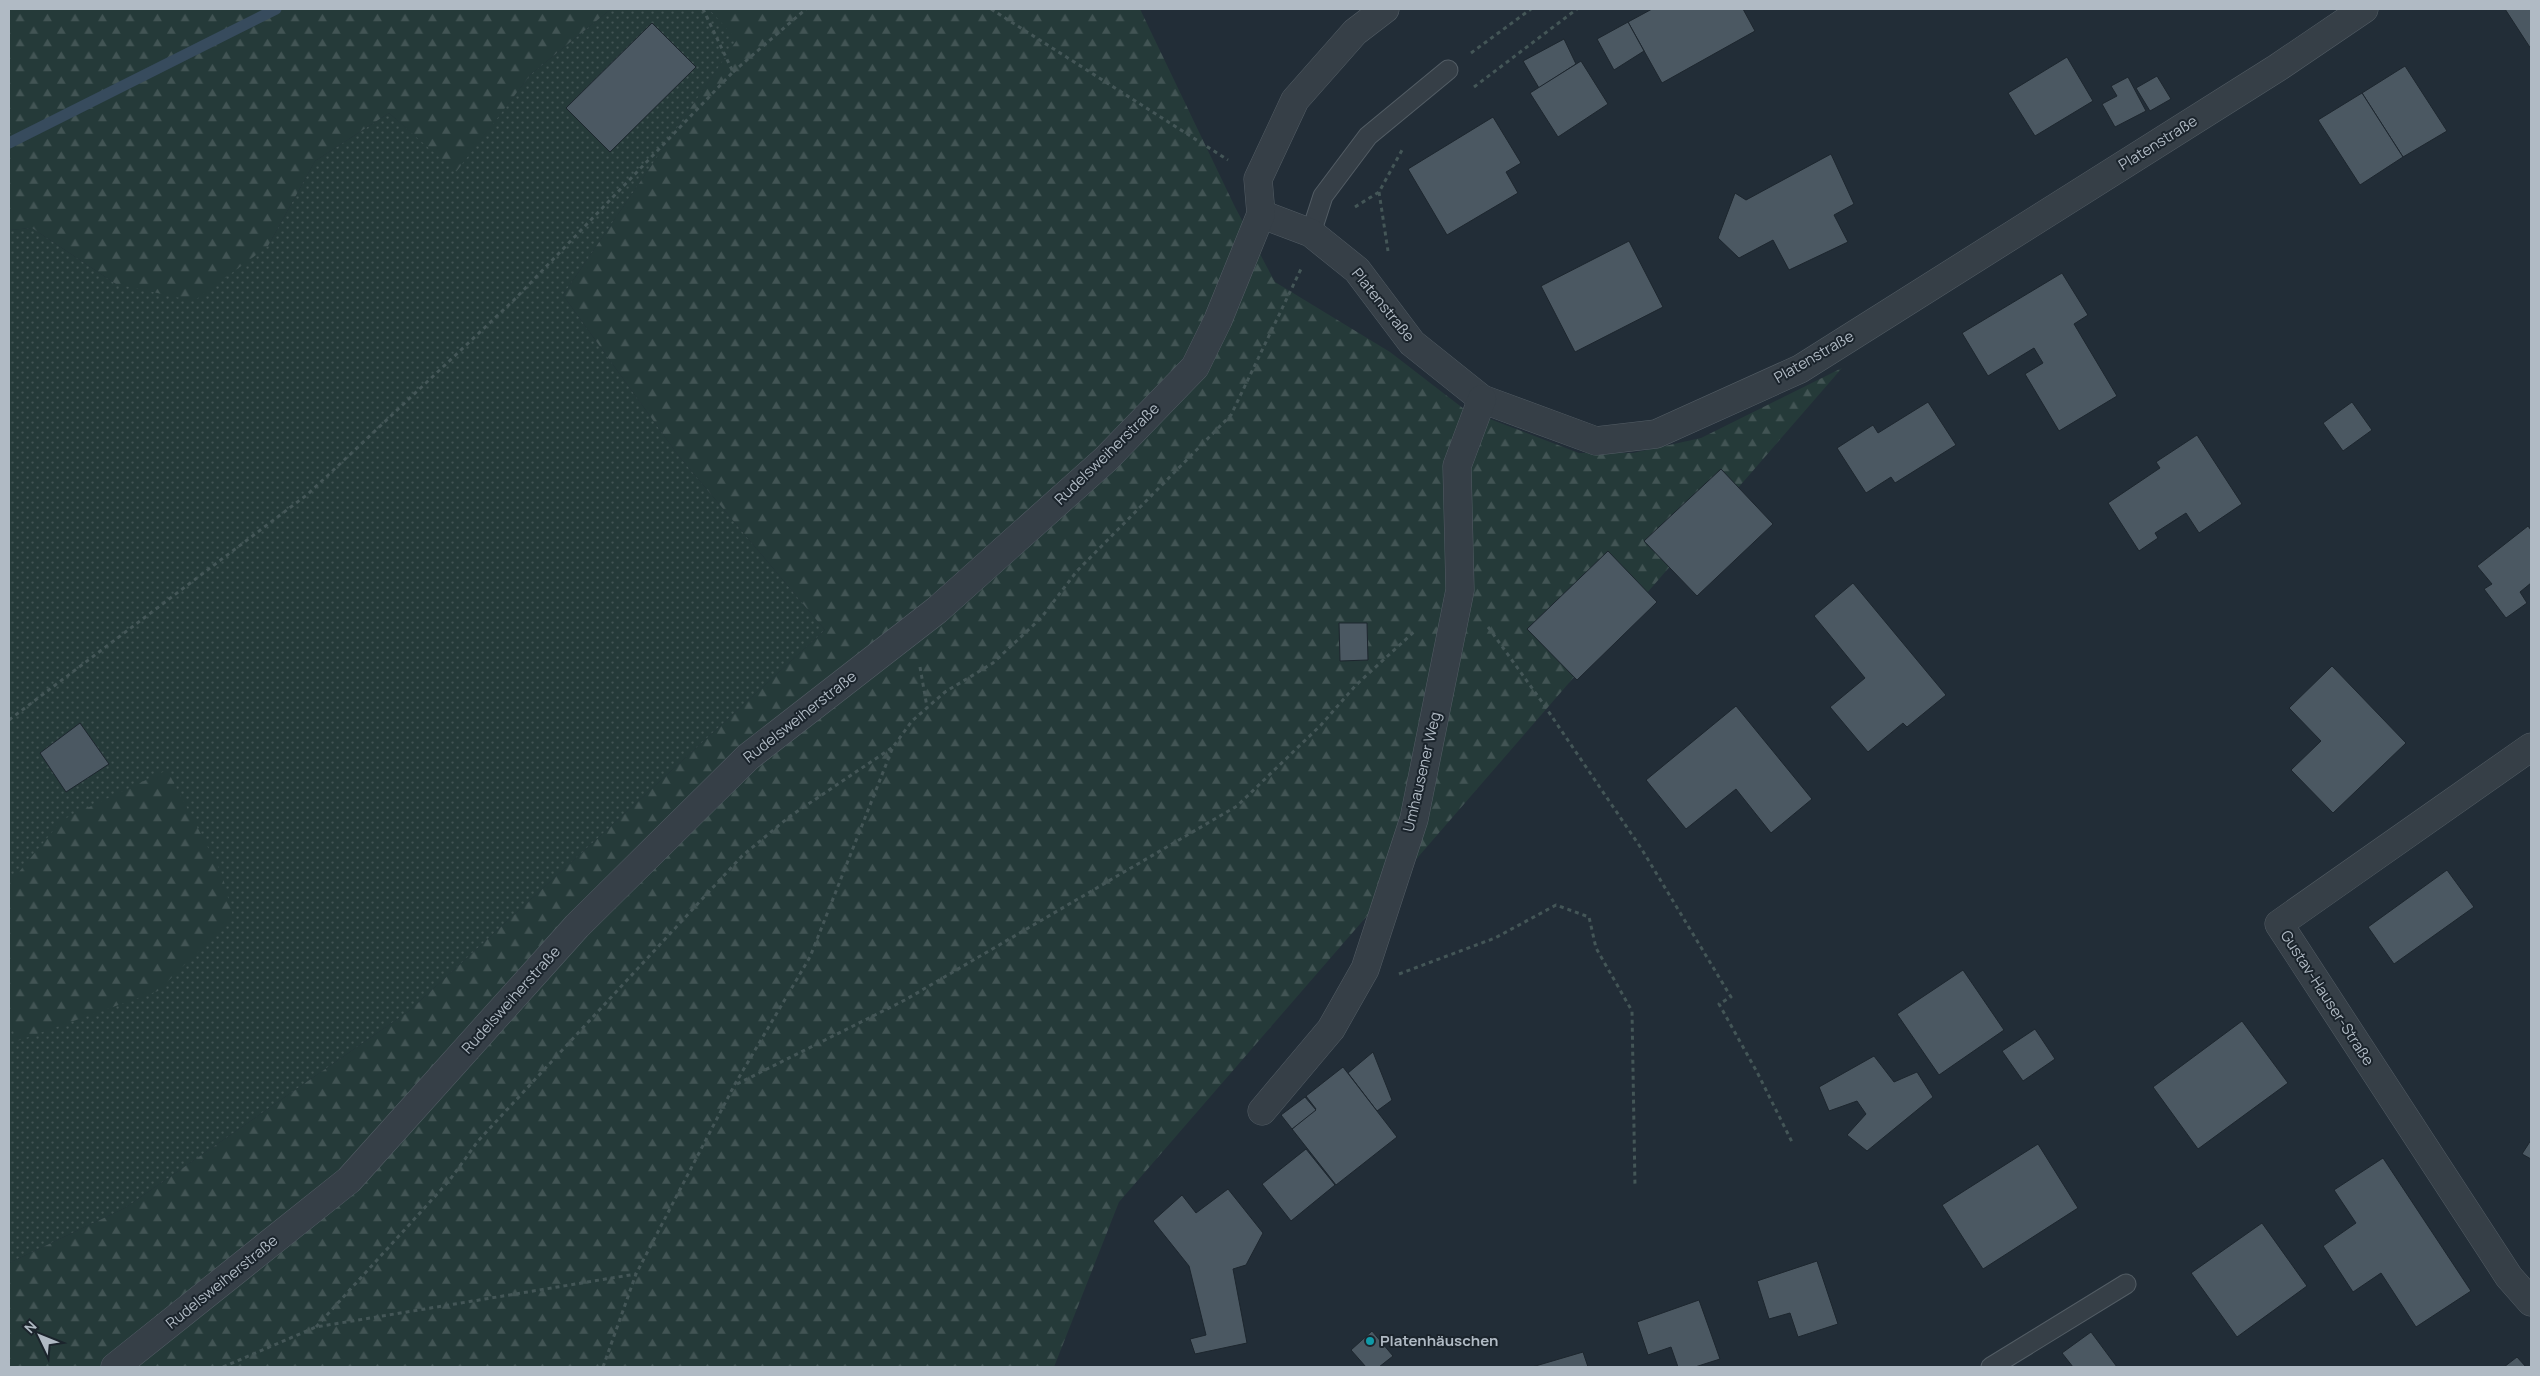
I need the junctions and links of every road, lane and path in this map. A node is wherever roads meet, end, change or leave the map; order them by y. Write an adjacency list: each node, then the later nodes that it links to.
1 (703, 9): 9 (path)
2 (806, 9): 9 (path)
3 (991, 9): 12 (path)
4 (1385, 9): 12 (street, Rudelsweiherstraße)
5 (1531, 9): 8 (path)
6 (1578, 9): 10 (path)
7 (2364, 9): 15 (street, Platenstraße)
8 (1448, 70): 14 (lane)
9 (733, 72): 18 (path)
10 (1474, 88)
11 (1403, 147): 14 (path)
12 (1258, 179): 13 (street, Rudelsweiherstraße)
13 (1261, 214): 14 (street, Platenstraße); 30 (street, Rudelsweiherstraße)
14 (1311, 233): 15 (street, Platenstraße); 19 (path)
15 (1482, 399): 16 (street, Umhausener Weg)
16 (1460, 590): 21 (street, Umhausener Weg); 24 (path)
17 (1419, 628): 22 (path)
18 (9, 720)
19 (893, 747): 22 (path); 29 (path)
20 (2531, 747): 28 (street, Gustav-Hauser-Straße)
21 (1365, 969): 23 (street, Umhausener Weg); 25 (path)
22 (735, 1084): 26 (path)
23 (1262, 1111)
24 (1792, 1144)
25 (1635, 1187)
26 (636, 1274): 29 (path); 32 (path)
27 (2126, 1284): 33 (lane)
28 (2531, 1302)
29 (316, 1327): 31 (path)
30 (115, 1367)
31 (223, 1367)
32 (603, 1367)
33 (1991, 1367)

